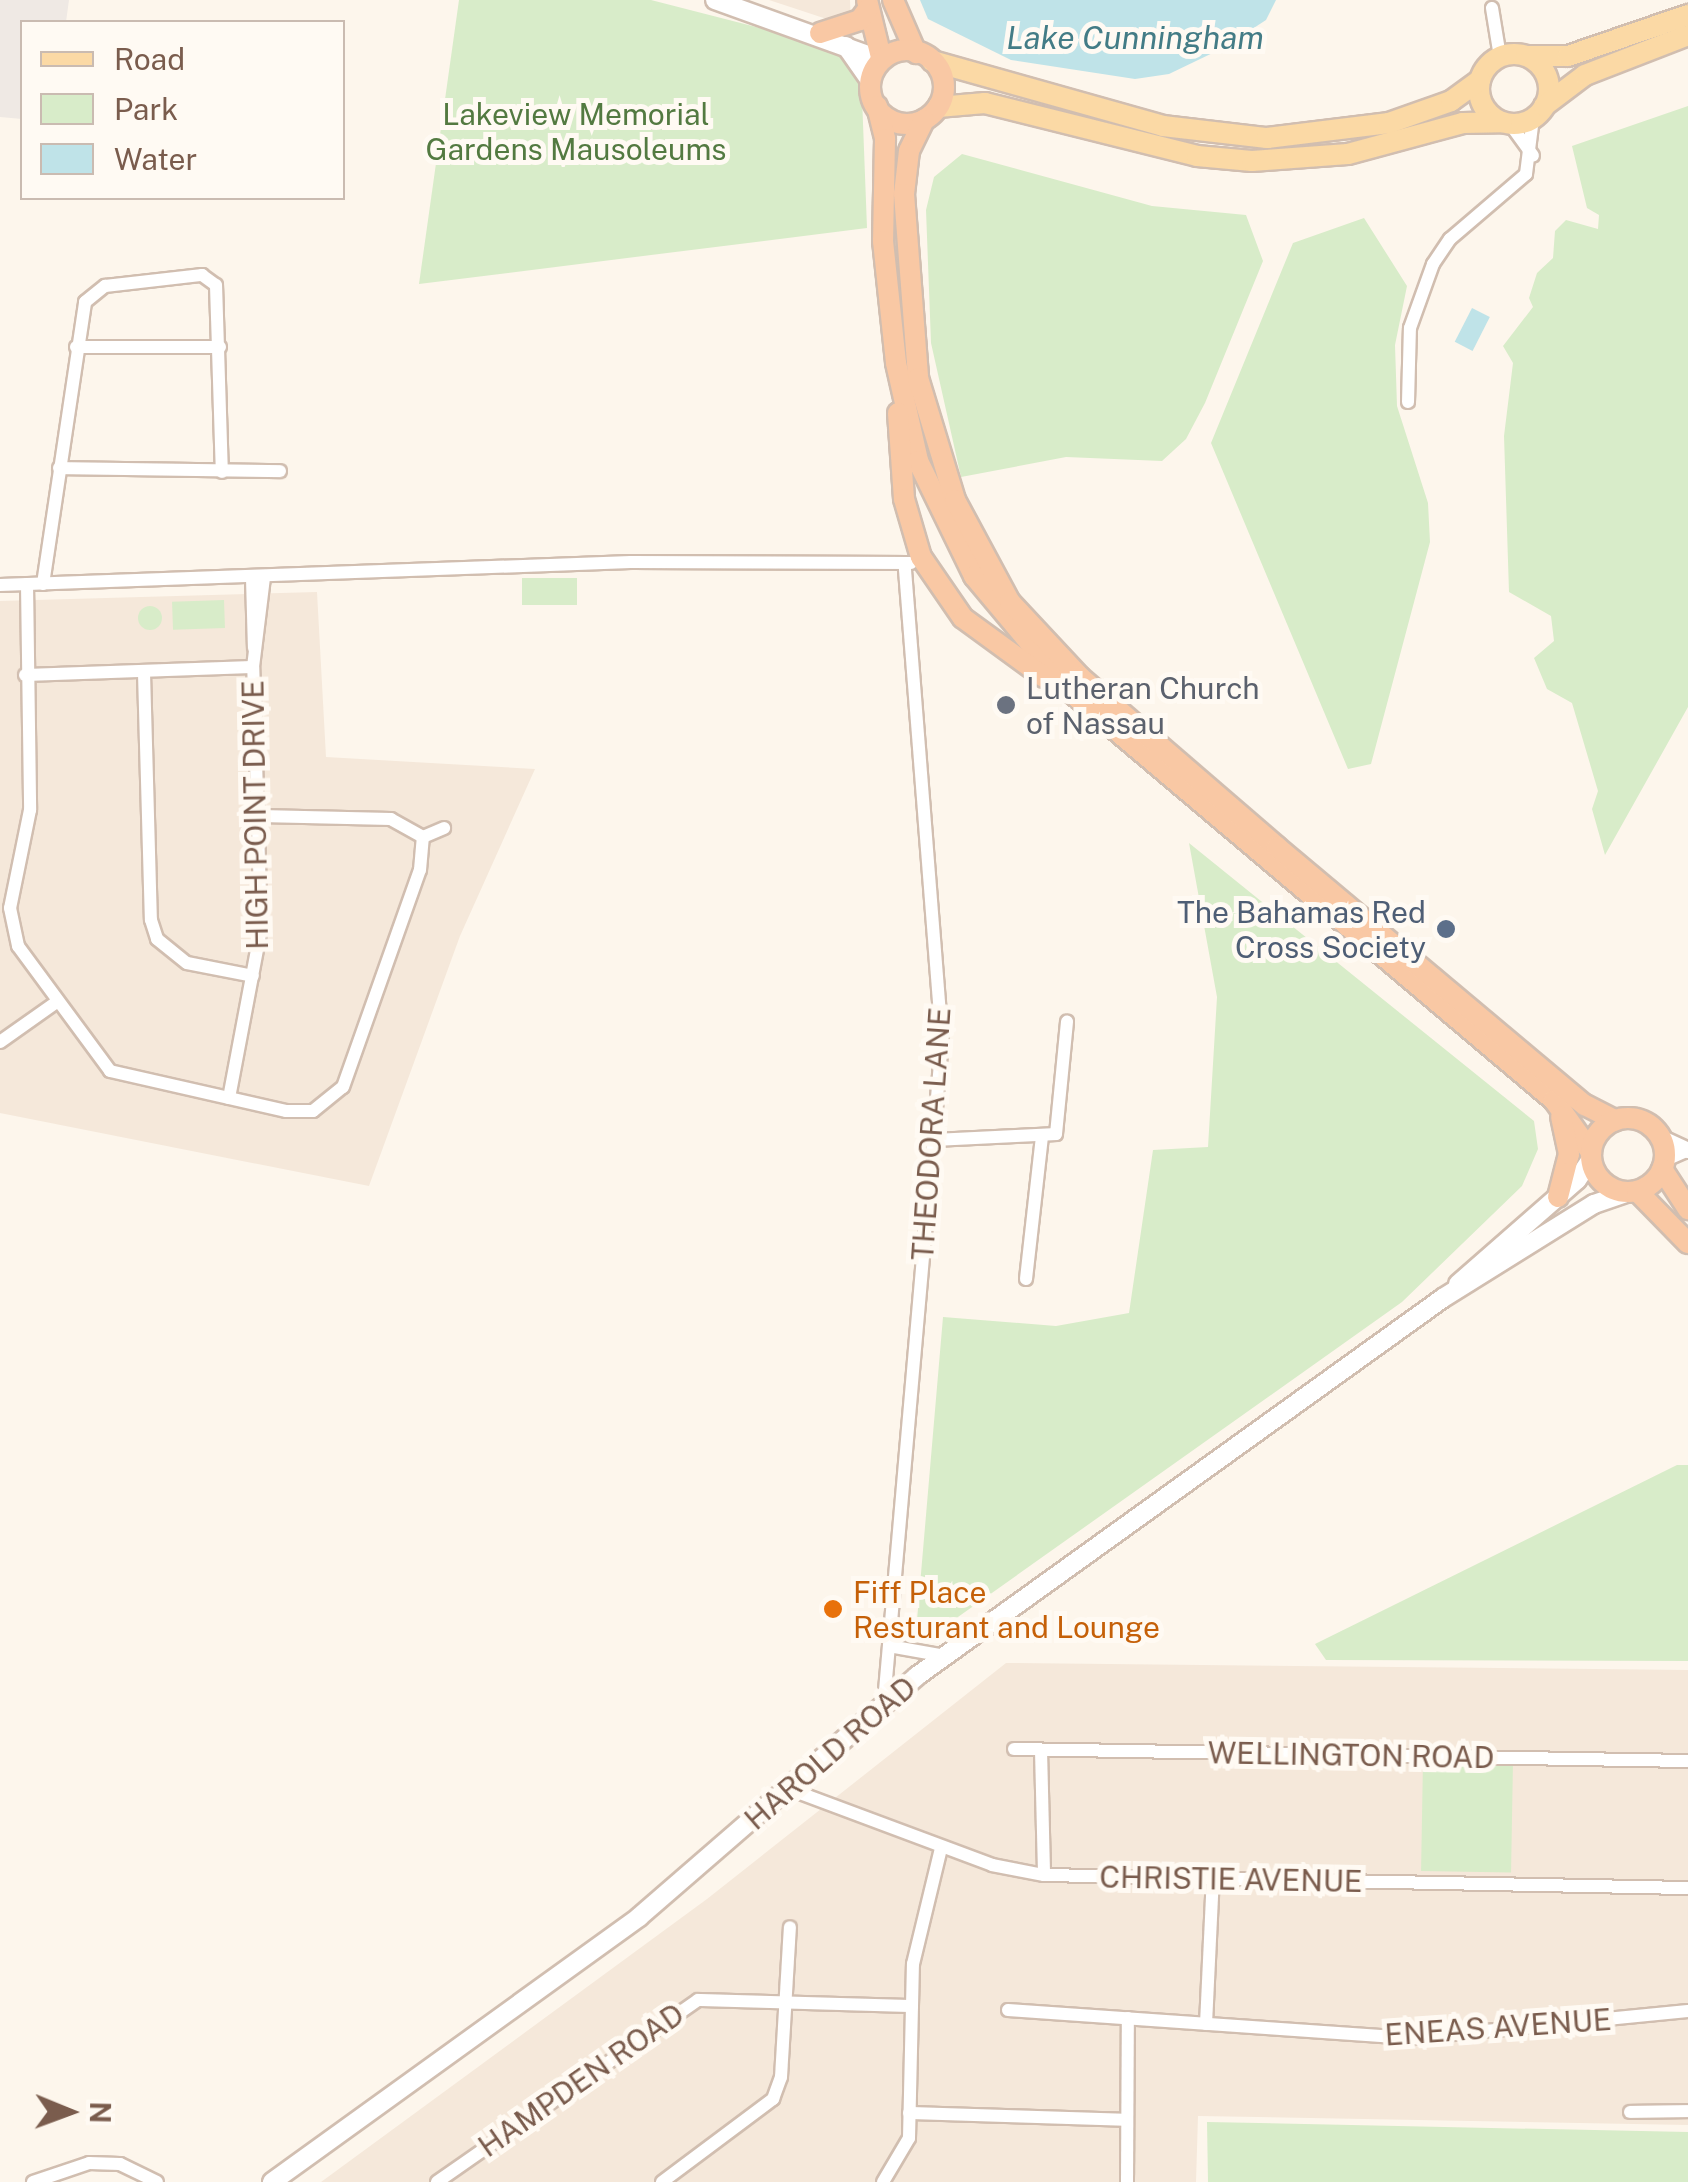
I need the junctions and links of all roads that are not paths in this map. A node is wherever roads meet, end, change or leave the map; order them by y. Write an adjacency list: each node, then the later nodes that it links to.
1 (714, 0): 6 (main road)
2 (892, 0): 10 (highway)
3 (867, 4): 6 (highway); 12 (highway)
4 (1492, 8): 11 (street)
5 (1688, 15): 9 (main road)
6 (820, 32): 8 (main road)
7 (1688, 36): 16 (main road)
8 (844, 44): 12 (main road); 14 (main road)
9 (1524, 56): 11 (main road); 16 (main road)
10 (924, 57): 12 (highway); 13 (main road); 17 (highway)
11 (1500, 57): 13 (main road)
12 (880, 58): 14 (highway)
13 (1480, 80): 18 (main road)
14 (871, 82): 15 (highway)
15 (877, 106): 17 (highway); 22 (highway)
16 (1539, 112): 18 (main road); 19 (street)
17 (931, 114): 18 (main road); 45 (highway)
18 (1506, 123): 19 (street)
19 (1533, 156): 23 (street)
20 (76, 347): 21 (street); 21 (street); 24 (street)
21 (220, 347): 25 (street)
22 (896, 363): 27 (highway); 35 (highway)
23 (1408, 402)
24 (59, 468): 25 (street); 30 (street)
25 (222, 472): 26 (street)
26 (280, 472)
27 (913, 561): 28 (street); 35 (highway); 47 (street, THEODORA LANE)
28 (258, 578): 30 (street); 32 (street, HIGH POINT DRIVE)
29 (26, 584): 30 (street); 31 (street); 34 (street)
30 (43, 584)
31 (0, 585)
32 (254, 667): 33 (street); 36 (street, HIGH POINT DRIVE)
33 (144, 673): 34 (street); 39 (street)
34 (25, 674): 40 (street)
35 (1072, 693): 44 (highway)
36 (260, 816): 38 (street); 39 (street, HIGH POINT DRIVE)
37 (444, 828): 38 (street)
38 (423, 836): 43 (street)
39 (254, 976): 43 (street, HIGH POINT DRIVE)
40 (55, 1003): 42 (street); 43 (street)
41 (1067, 1022): 46 (street)
42 (0, 1042)
43 (230, 1098)
44 (1554, 1100): 49 (highway); 52 (highway)
45 (1614, 1120): 49 (highway); 50 (highway)
46 (1042, 1137): 47 (street); 55 (street)
47 (935, 1140): 57 (street, THEODORA LANE)
48 (1686, 1149): 50 (street)
49 (1591, 1155): 51 (highway); 52 (main road, HAROLD ROAD)
50 (1662, 1155): 51 (highway); 53 (highway)
51 (1633, 1192): 54 (highway); 56 (main road, HAROLD ROAD)
52 (1558, 1197): 56 (main road, HAROLD ROAD)
53 (1688, 1209)
54 (1688, 1243)
55 (1026, 1278)
56 (1443, 1298): 58 (main road, HAROLD ROAD)
57 (888, 1646): 58 (street); 59 (street, THEODORA LANE)
58 (944, 1656): 59 (main road, HAROLD ROAD)
59 (884, 1702): 63 (main road, HAROLD ROAD)
60 (1014, 1750): 61 (street, WELLINGTON ROAD)
61 (1041, 1750): 62 (street, WELLINGTON ROAD); 65 (street)
62 (1688, 1761)
63 (789, 1789): 64 (street, CHRISTIE AVENUE); 81 (main road, HAROLD ROAD)
64 (941, 1848): 65 (street, CHRISTIE AVENUE); 70 (street)
65 (1044, 1875): 66 (street, CHRISTIE AVENUE)
66 (1213, 1878): 67 (street, CHRISTIE AVENUE); 74 (street)
67 (1688, 1888)
68 (790, 1927): 69 (street)
69 (787, 2000): 70 (street, HAMPDEN ROAD); 82 (street, HAMPDEN ROAD); 83 (street)
70 (912, 2006): 77 (street)
71 (1008, 2010): 73 (street, ENEAS AVENUE)
72 (1688, 2011): 74 (street, ENEAS AVENUE)
73 (1128, 2018): 74 (street, ENEAS AVENUE); 78 (street)
74 (1206, 2024)
75 (1688, 2111): 76 (street)
76 (1630, 2112)
77 (910, 2113): 78 (street); 84 (street)
78 (1126, 2120): 85 (street)
79 (33, 2182): 80 (street)
80 (157, 2182)
81 (272, 2182)
82 (438, 2182)
83 (662, 2182)
84 (883, 2182)
85 (1126, 2182)

